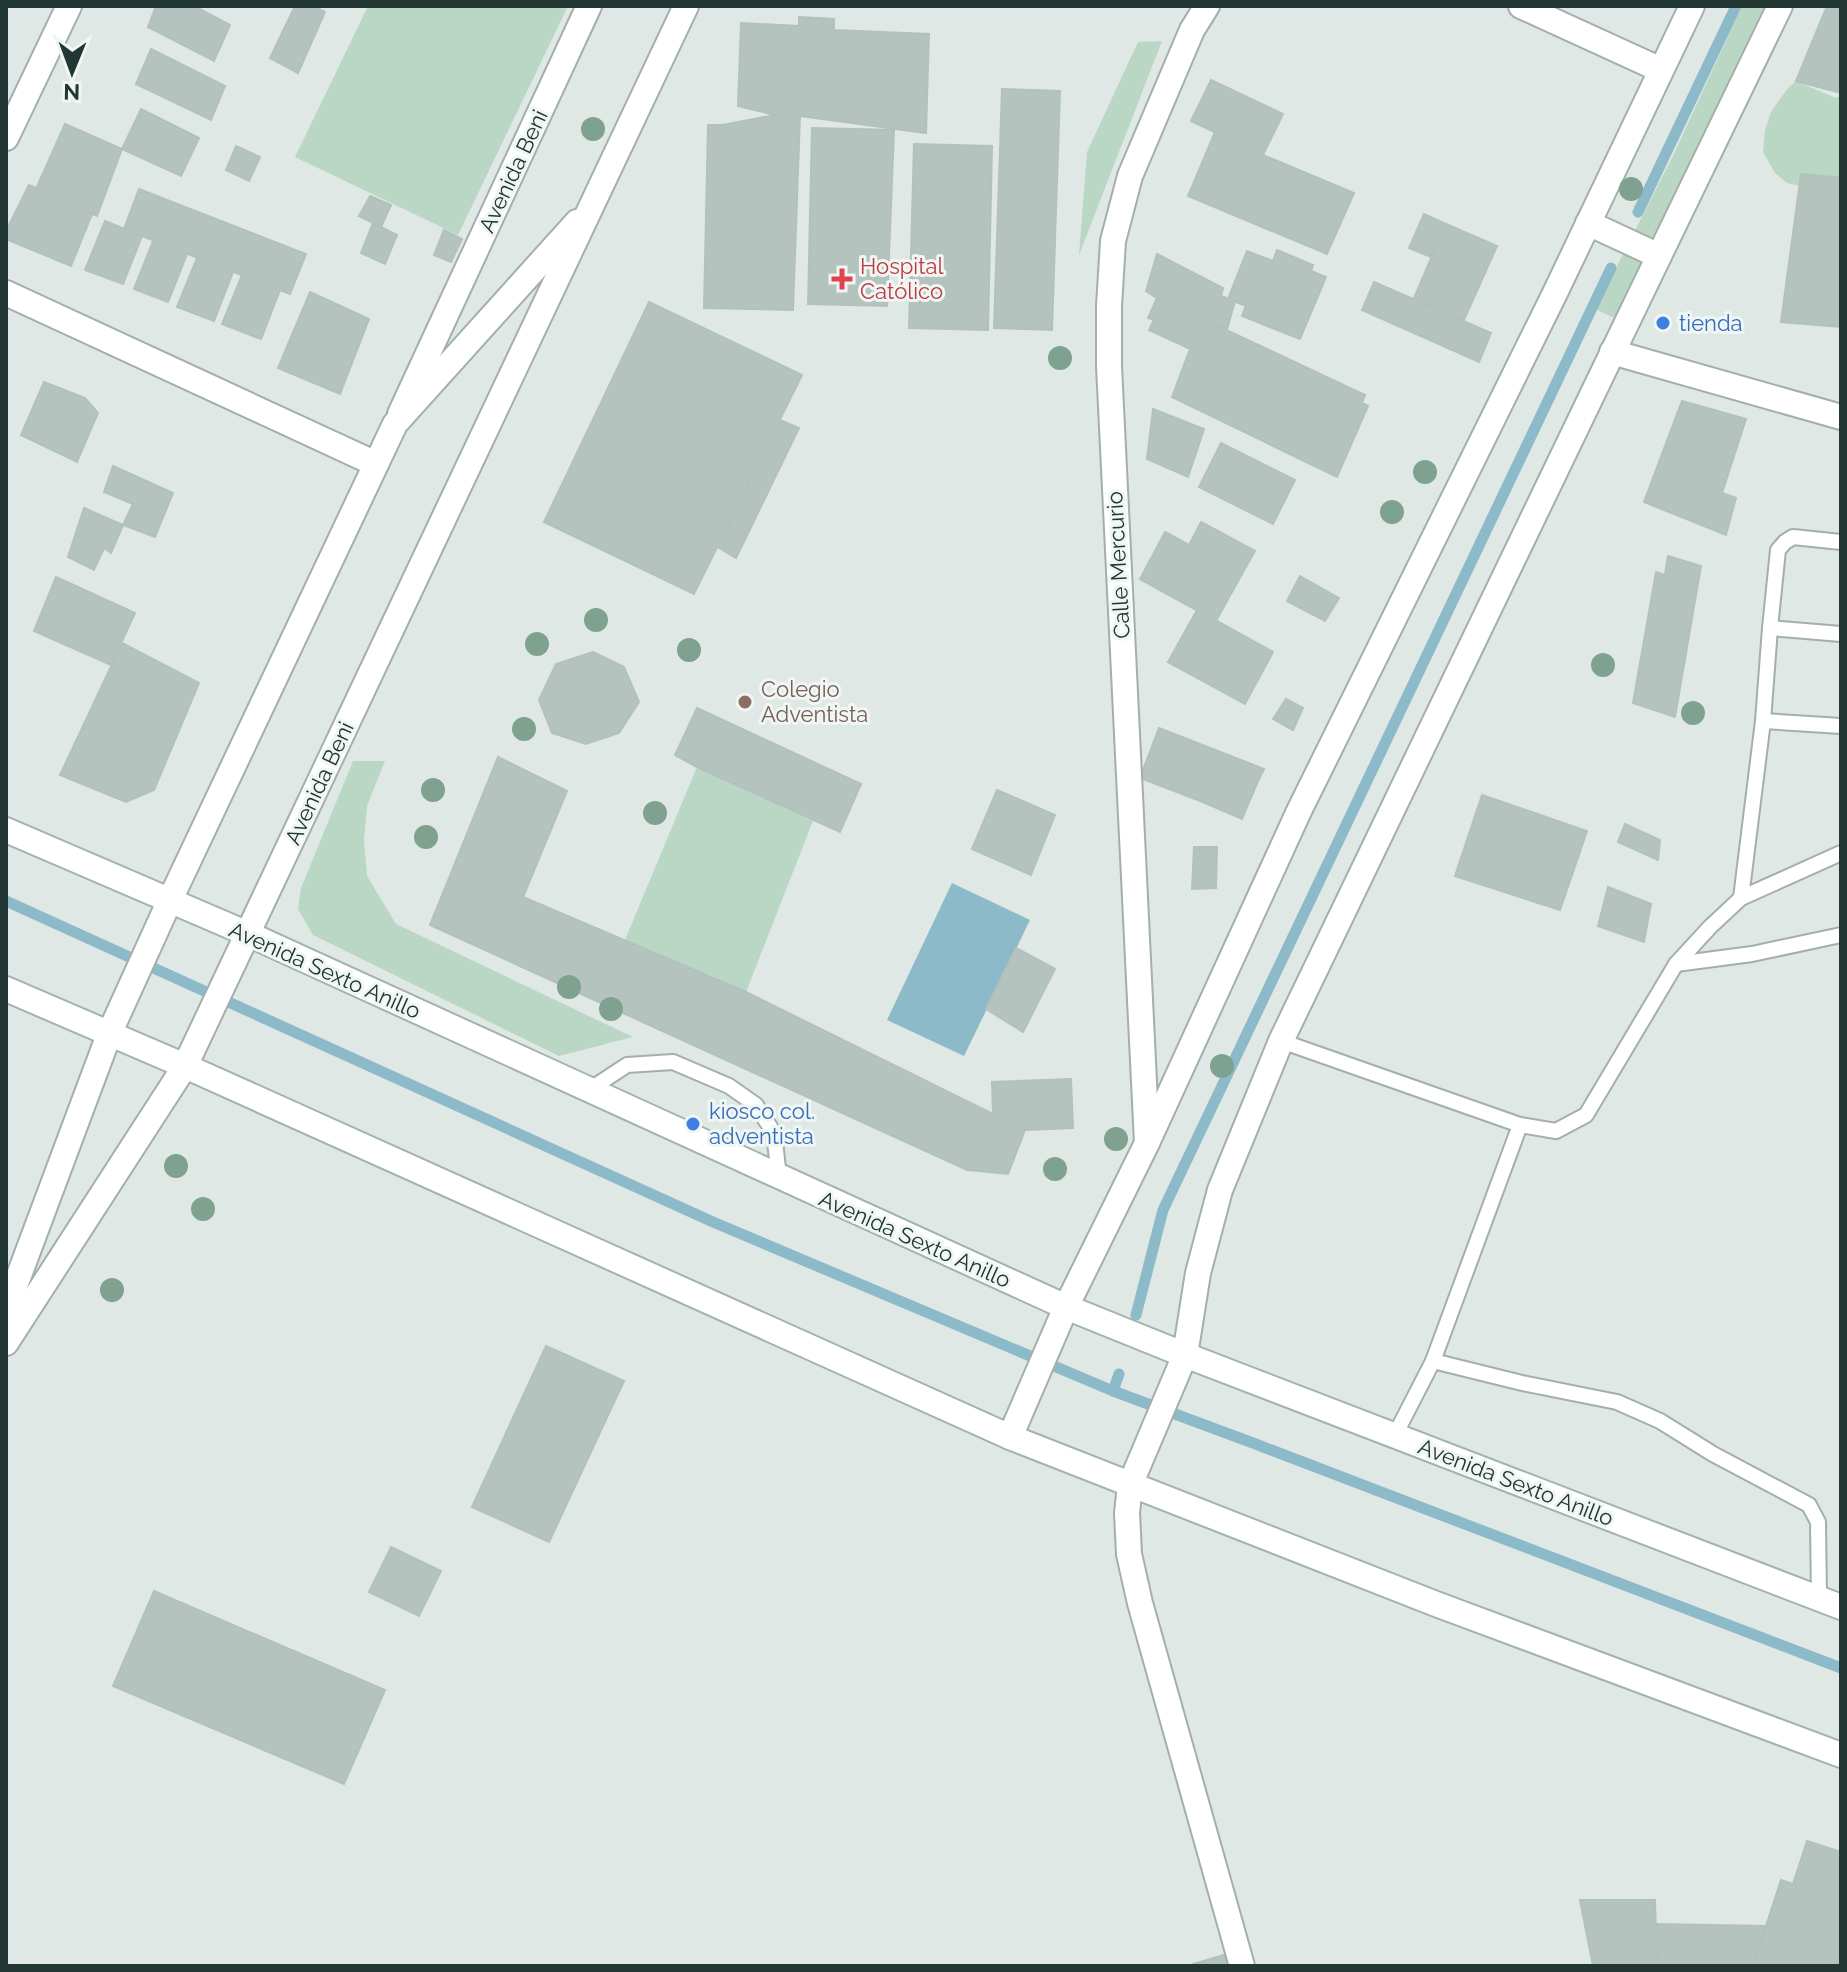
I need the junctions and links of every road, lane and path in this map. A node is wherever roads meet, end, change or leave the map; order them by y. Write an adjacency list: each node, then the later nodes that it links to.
1 (69, 6): 9 (street)
2 (589, 6): 16 (street, Avenida Beni)
3 (686, 6): 10 (street, Avenida Beni)
4 (1207, 6): 36 (street, Calle Mercurio)
5 (1521, 6): 8 (street)
6 (1692, 6): 8 (street)
7 (1780, 6): 12 (street)
8 (1661, 70): 11 (street)
9 (6, 138)
10 (595, 202): 16 (street, Avenida Beni); 28 (street, Avenida Beni)
11 (1588, 223): 12 (street); 36 (street)
12 (1659, 256): 14 (street)
13 (6, 293): 17 (street)
14 (1612, 352): 15 (street); 32 (street)
15 (1841, 417)
16 (395, 424): 17 (street, Avenida Beni)
17 (376, 464): 26 (street, Avenida Beni)
18 (1841, 542): 19 (lane)
19 (1770, 628): 20 (lane); 21 (lane)
20 (1841, 634)
21 (1763, 721): 22 (lane); 25 (lane)
22 (1841, 726)
23 (6, 830): 26 (street, Avenida Sexto Anillo)
24 (1841, 853): 25 (lane)
25 (1741, 898): 29 (lane)
26 (170, 900): 28 (street, Avenida Sexto Anillo); 31 (street, Avenida Beni)
27 (1841, 935): 29 (lane)
28 (244, 945): 33 (street, Avenida Beni); 34 (street, Avenida Sexto Anillo)
29 (1676, 964): 35 (lane)
30 (6, 989): 31 (street)
31 (114, 1022): 33 (street); 39 (street, Avenida Beni)
32 (1281, 1041): 35 (lane); 41 (street)
33 (189, 1058): 40 (street, Avenida Beni); 44 (street)
34 (589, 1090): 37 (street, Avenida Sexto Anillo); 37 (lane)
35 (1520, 1125): 42 (lane)
36 (1147, 1143): 38 (street)
37 (779, 1177): 38 (street, Avenida Sexto Anillo)
38 (1066, 1307): 41 (street, Avenida Sexto Anillo); 44 (street)
39 (6, 1310)
40 (6, 1343)
41 (1185, 1355): 43 (street, Avenida Sexto Anillo); 45 (street)
42 (1433, 1361): 43 (lane); 46 (lane)
43 (1395, 1435): 46 (street, Avenida Sexto Anillo)
44 (1010, 1437): 45 (street)
45 (1130, 1485): 47 (street); 48 (street)
46 (1830, 1603)
47 (1841, 1755)
48 (1242, 1966)

